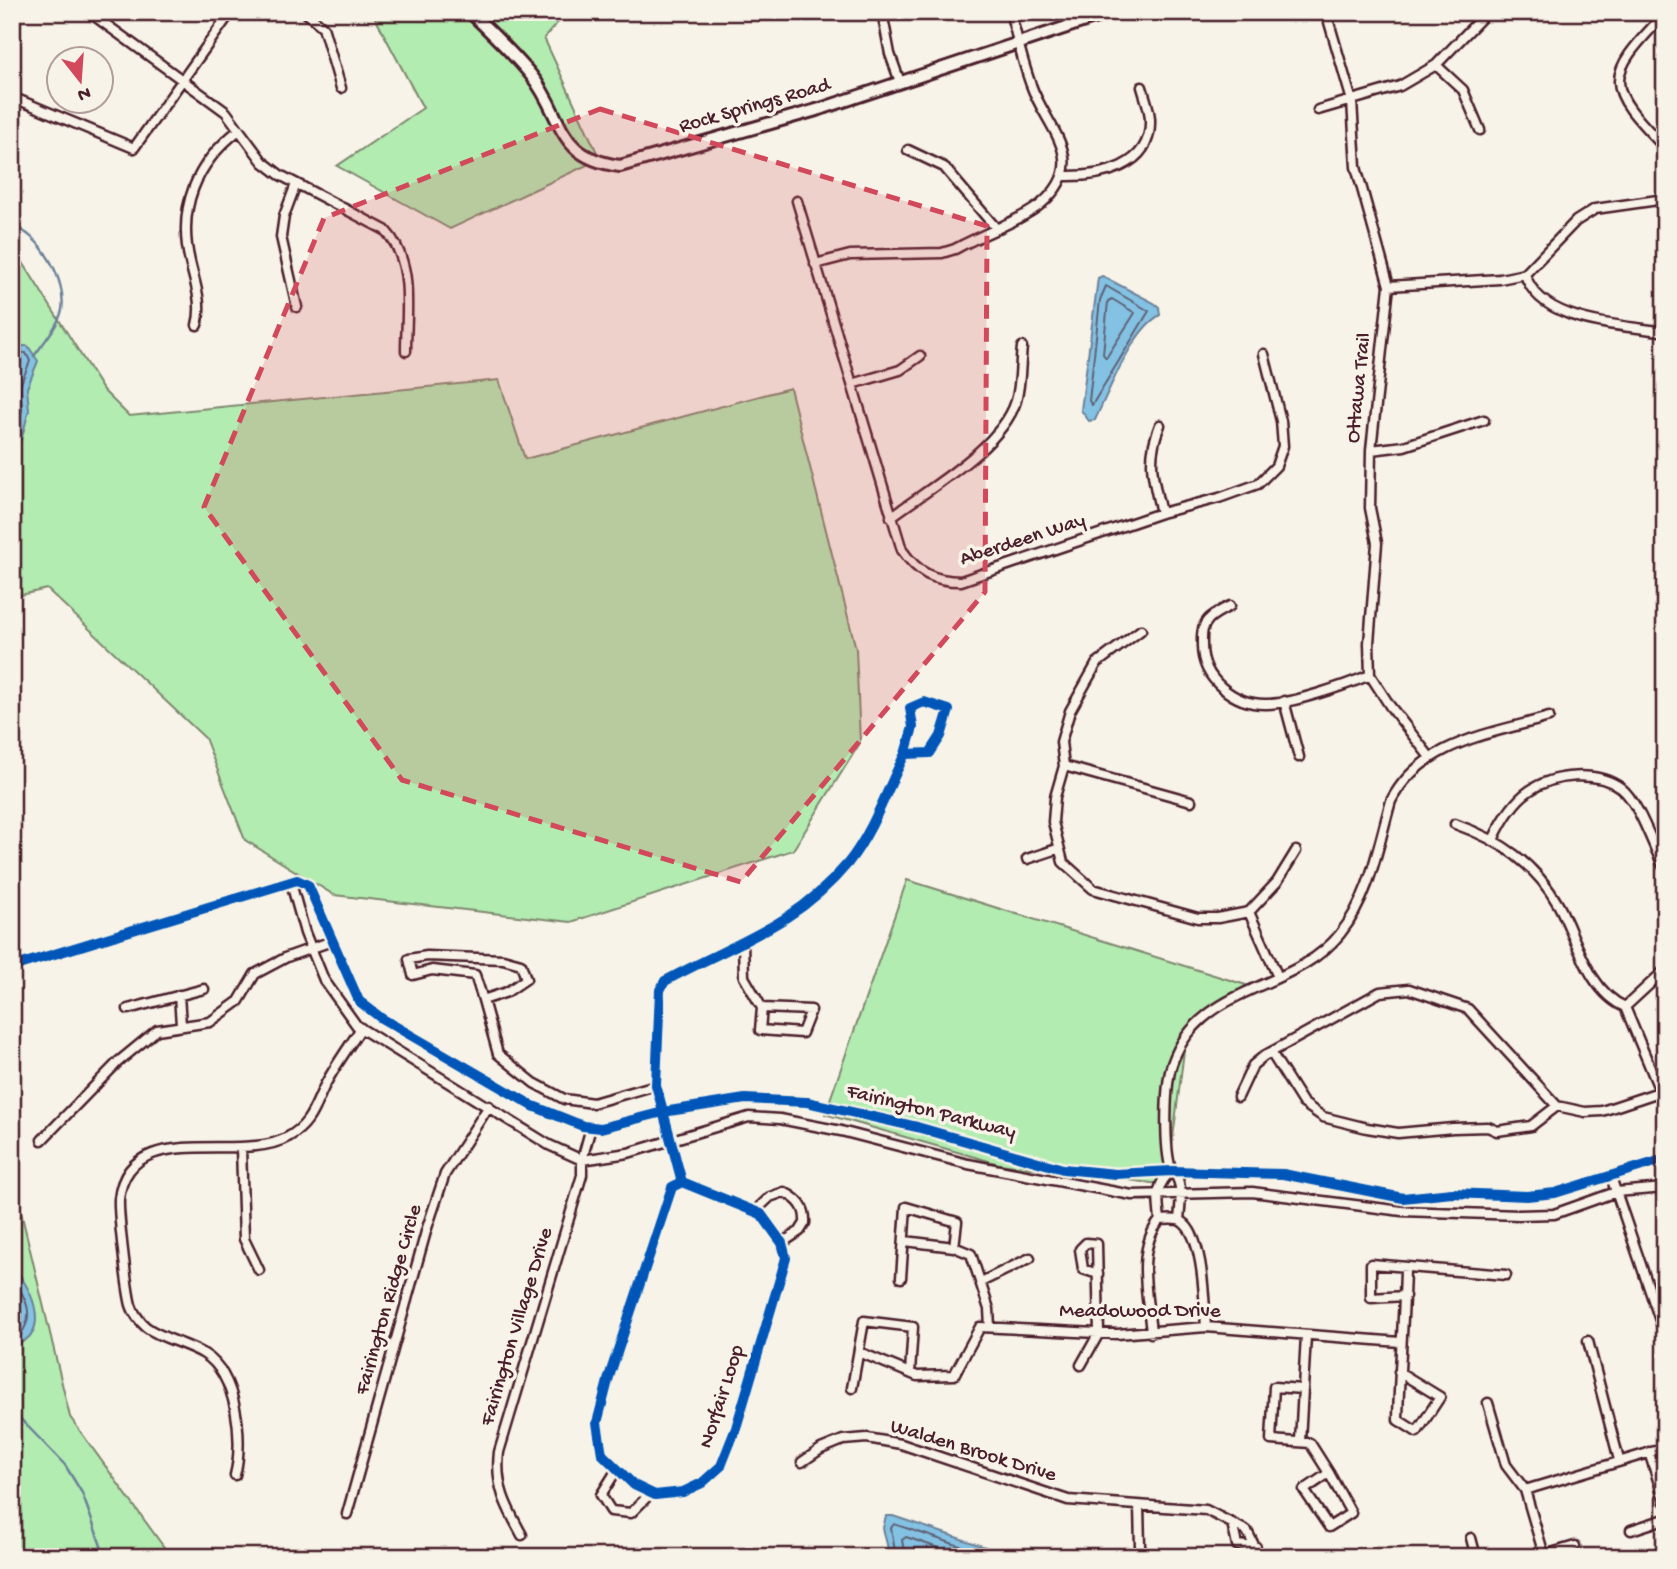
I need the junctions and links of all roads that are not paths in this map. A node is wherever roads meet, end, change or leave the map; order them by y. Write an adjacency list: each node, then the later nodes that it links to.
1 (89, 12): 13 (street)
2 (231, 12): 13 (street)
3 (305, 12): 16 (street)
4 (470, 12): 14 (street, Rock Springs Road)
5 (882, 12): 14 (street)
6 (1010, 12): 11 (street)
7 (1112, 12): 11 (street, Rock Springs Road)
8 (1326, 12): 18 (street, Ottawa Trail)
9 (1487, 12): 12 (street)
10 (1663, 16): 22 (street)
11 (1019, 43): 14 (street, Rock Springs Road); 24 (street)
12 (1436, 65): 18 (street); 21 (street)
13 (183, 79): 17 (street); 20 (street)
14 (900, 82)
15 (1142, 87): 24 (street)
16 (341, 88)
17 (12, 97)
18 (1352, 101): 19 (street); 31 (street, Ottawa Trail)
19 (1318, 110)
20 (239, 130): 25 (street); 33 (street)
21 (1480, 130)
22 (1665, 148)
23 (908, 150): 28 (street)
24 (1063, 176): 28 (street)
25 (296, 184): 32 (street); 36 (street)
26 (1665, 199): 30 (street)
27 (797, 201): 29 (street, Aberdeen Way)
28 (995, 227): 29 (street)
29 (815, 264): 39 (street, Aberdeen Way)
30 (1525, 274): 31 (street); 34 (street)
31 (1389, 286): 42 (street, Ottawa Trail)
32 (297, 307)
33 (197, 325)
34 (1665, 332)
35 (1022, 347): 44 (street)
36 (406, 351)
37 (1264, 354): 43 (street, Aberdeen Way)
38 (920, 356): 39 (street)
39 (852, 384): 44 (street, Aberdeen Way)
40 (1484, 420): 42 (street)
41 (1160, 425): 43 (street)
42 (1371, 450): 47 (street, Ottawa Trail)
43 (1161, 513): 44 (street, Aberdeen Way)
44 (891, 517)
45 (1230, 606): 48 (street)
46 (1141, 630): 53 (street)
47 (1370, 675): 48 (street); 51 (street)
48 (1284, 701): 52 (street)
49 (1549, 717): 51 (street)
50 (905, 754): 50 (street); 64 (street)
51 (1429, 756): 68 (street)
52 (1299, 757)
53 (1064, 766): 54 (street); 57 (street)
54 (1191, 801)
55 (1455, 824): 56 (street)
56 (1494, 838): 60 (street); 72 (street)
57 (1057, 849): 59 (street); 62 (street)
58 (1296, 851): 62 (street)
59 (1027, 859)
60 (1665, 869)
61 (291, 883): 63 (street, Fairington Parkway); 65 (street); 66 (street)
62 (1249, 912): 68 (street)
63 (332, 941): 65 (street); 84 (street, Fairington Parkway)
64 (743, 943): 74 (street); 78 (street)
65 (311, 949): 75 (street); 76 (street)
66 (12, 967)
67 (1665, 970): 72 (street)
68 (1279, 977): 90 (street)
69 (204, 989): 70 (street)
70 (179, 995): 73 (street); 75 (street)
71 (484, 1000): 71 (street); 78 (street)
72 (1625, 1007): 79 (street)
73 (128, 1009)
74 (761, 1009): 74 (street)
75 (181, 1025): 86 (street)
76 (361, 1028): 81 (street); 87 (street)
77 (1272, 1054): 80 (street); 82 (street); 82 (street)
78 (656, 1085): 83 (street)
79 (1662, 1091): 82 (street)
80 (1238, 1097)
81 (489, 1106): 89 (street); 138 (street, Fairington Ridge Circle)
82 (1557, 1106)
83 (663, 1112): 84 (street, Fairington Parkway); 85 (street); 90 (street, Fairington Parkway)
84 (591, 1127): 89 (street, Fairington Village Drive)
85 (671, 1139): 89 (street, Fairington Parkway); 92 (street); 95 (street, Fairington Parkway)
86 (42, 1140)
87 (242, 1148): 105 (street); 133 (street)
88 (1665, 1159): 91 (street, Fairington Parkway)
89 (582, 1160): 142 (street, Fairington Village Drive)
90 (1172, 1171): 91 (street, Fairington Parkway); 95 (street); 96 (street)
91 (1611, 1177): 94 (street)
92 (682, 1182): 97 (street); 131 (street)
93 (1665, 1188): 94 (street, Fairington Parkway)
94 (1616, 1192): 96 (street, Fairington Parkway); 115 (street)
95 (1157, 1195): 96 (street, Fairington Parkway); 98 (street)
96 (1180, 1195): 99 (street)
97 (755, 1211): 101 (street); 101 (street)
98 (1160, 1220): 99 (street); 114 (street)
99 (1179, 1220): 112 (street)
100 (905, 1241): 102 (street); 102 (street); 108 (street)
101 (782, 1243): 135 (street, Norfair Loop)
102 (954, 1247): 109 (street)
103 (1030, 1258): 109 (street)
104 (1405, 1268): 107 (street); 110 (street); 110 (street)
105 (260, 1270)
106 (1098, 1274): 113 (street)
107 (1506, 1275)
108 (901, 1278)
109 (981, 1282): 111 (street)
110 (1405, 1296): 118 (street)
111 (990, 1327): 113 (street, Meadowood Drive); 121 (street)
112 (1206, 1327): 114 (street, Meadowood Drive); 116 (street, Meadowood Drive)
113 (1099, 1333): 114 (street, Meadowood Drive); 120 (street)
114 (1151, 1333)
115 (1665, 1335)
116 (1306, 1336): 118 (street, Meadowood Drive); 124 (street)
117 (1588, 1341): 129 (street)
118 (1400, 1342): 122 (street)
119 (859, 1352): 121 (street); 121 (street); 123 (street)
120 (1081, 1365)
121 (910, 1373)
122 (1399, 1373): 122 (street)
123 (852, 1388)
124 (1303, 1389): 126 (street); 126 (street)
125 (1488, 1403): 134 (street)
126 (1300, 1441): 132 (street)
127 (1665, 1447): 128 (street)
128 (1649, 1452): 129 (street); 136 (street)
129 (1619, 1460): 134 (street)
130 (802, 1462): 137 (street, Walden Brook Drive)
131 (617, 1471): 135 (street); 135 (street)
132 (1329, 1473): 132 (street)
133 (235, 1475)
134 (1525, 1490): 146 (street)
135 (650, 1493)
136 (1665, 1502)
137 (1139, 1506): 140 (street, Walden Brook Drive); 147 (street)
138 (347, 1514)
139 (1665, 1519): 141 (street)
140 (1232, 1523): 145 (street, Walden Brook Drive); 145 (street)
141 (1631, 1530)
142 (522, 1535)
143 (1471, 1538): 149 (street)
144 (1575, 1546): 146 (street)
145 (1256, 1547): 148 (street, Walden Brook Drive)
146 (1541, 1556)
147 (1143, 1557)
148 (1260, 1557)
149 (1476, 1557)

